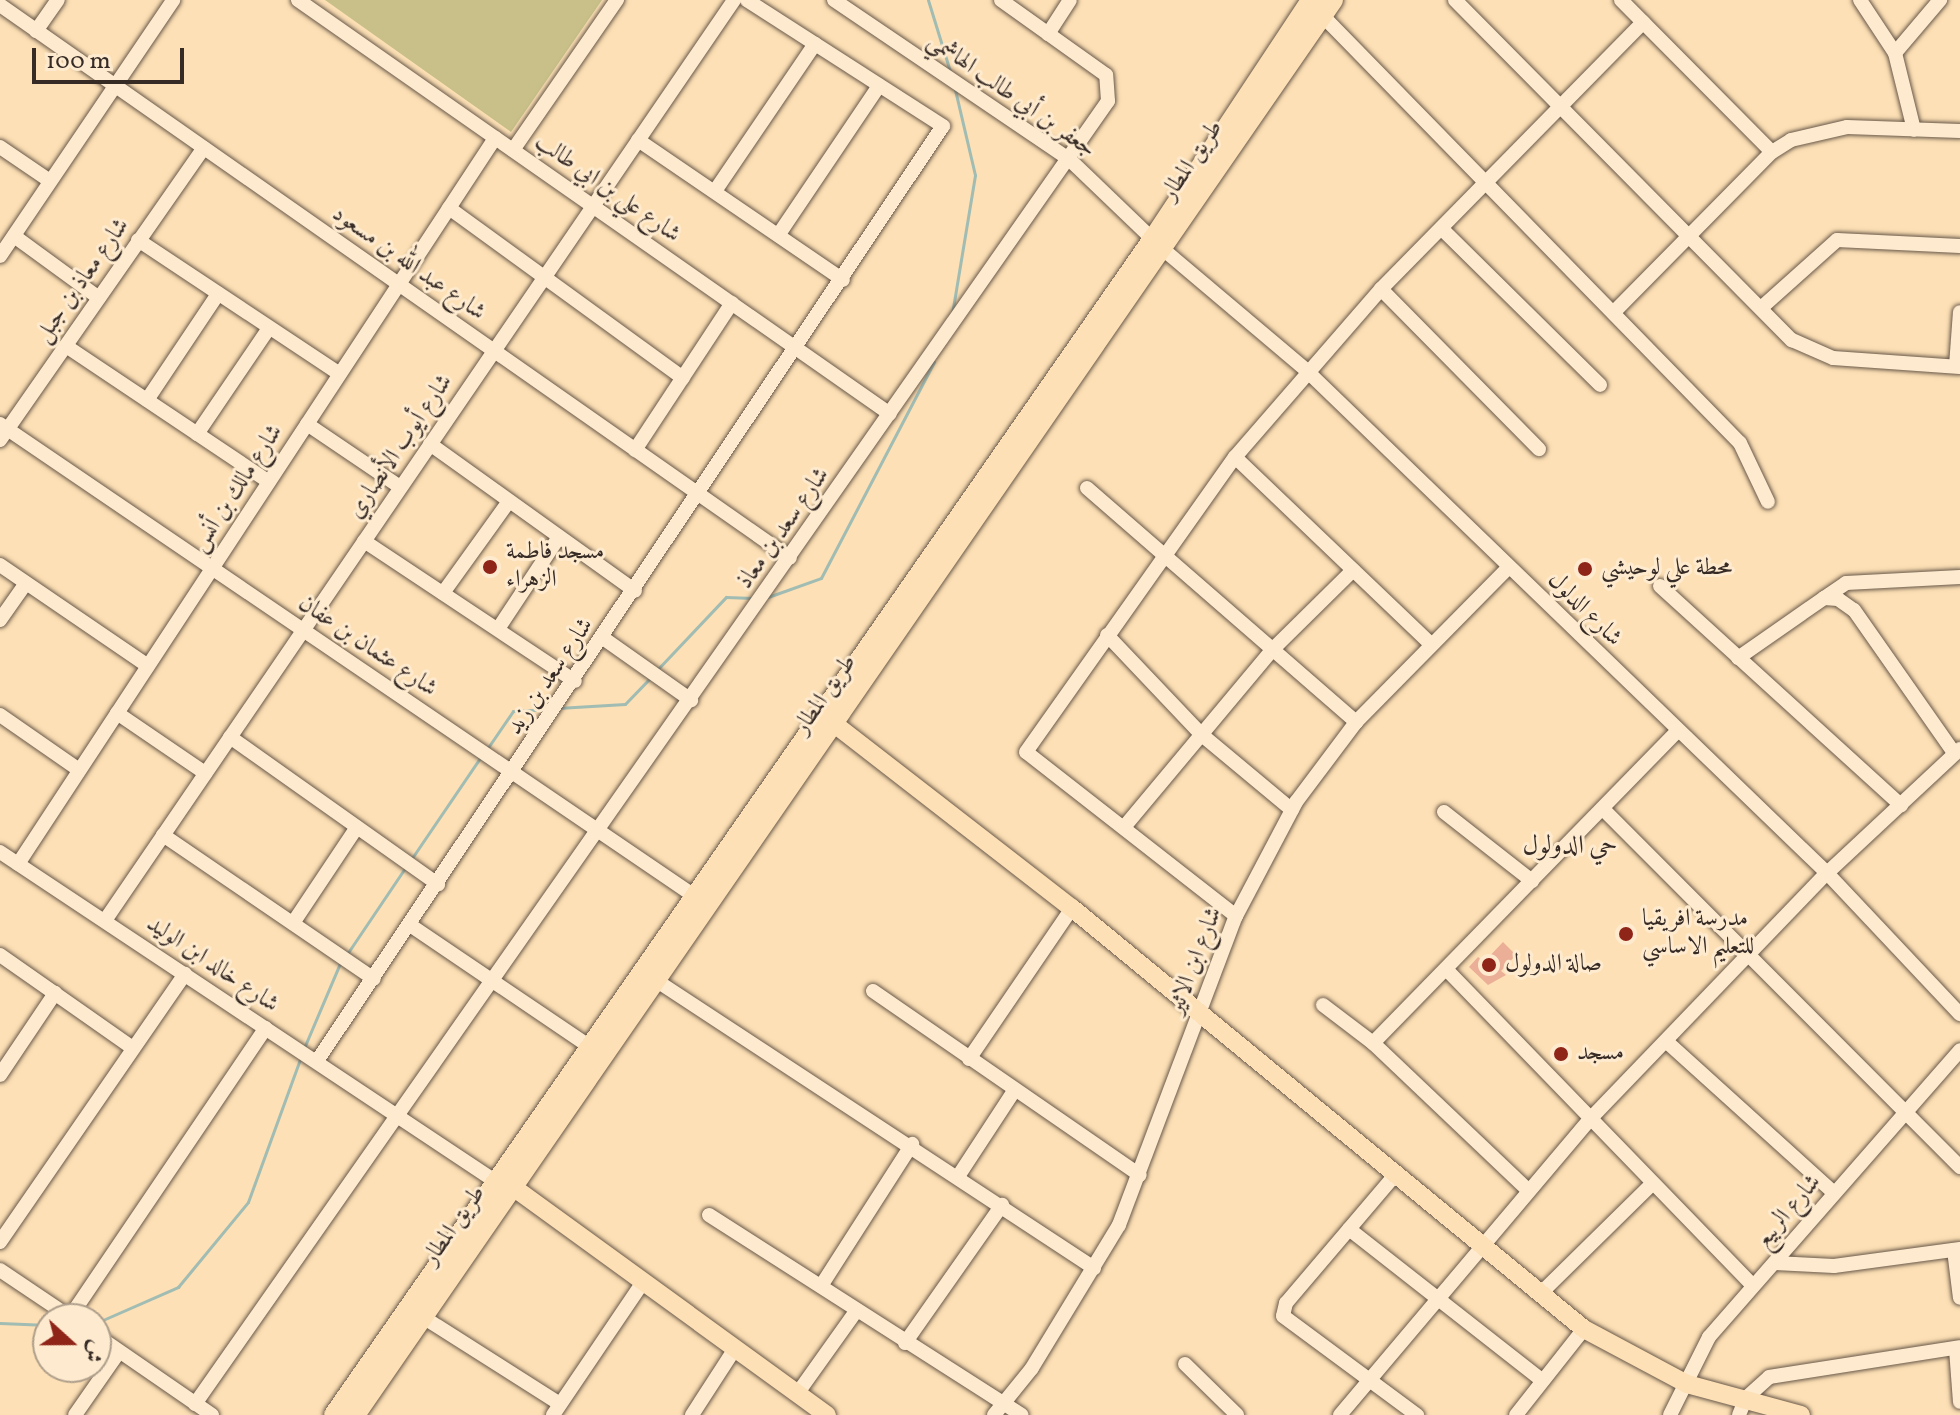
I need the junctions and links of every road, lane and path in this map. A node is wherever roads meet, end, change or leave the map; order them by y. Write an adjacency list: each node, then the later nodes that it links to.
1 (58, 0): 17 (street)
2 (173, 0): 21 (street)
3 (298, 0): 26 (street, شارع علي بن ابي طالب)
4 (617, 0): 30 (street)
5 (734, 0): 27 (street, شارع أيوب الأنصاري)
6 (747, 0): 19 (street)
7 (834, 0): 32 (street, جعفر بن أبي طالب الهاشمي)
8 (1001, 0): 18 (street)
9 (1070, 0): 18 (street)
10 (1455, 0): 23 (street)
11 (1621, 0): 16 (street)
12 (1860, 0): 20 (street)
13 (1940, 0): 20 (street)
14 (0, 5): 17 (street, شارع عبد الله بن مسعود)
15 (1319, 5): 34 (street); 43 (highway, طريق المطار)
16 (1643, 22): 23 (street); 31 (street)
17 (36, 31): 21 (street, شارع عبد الله بن مسعود)
18 (1048, 34): 32 (street, شارع سعد بن معاذ)
19 (815, 44): 22 (street); 35 (street)
20 (1895, 53): 24 (street)
21 (115, 86): 29 (street, شارع عبد الله بن مسعود); 33 (street)
22 (879, 86): 39 (street); 47 (street, شارع سعد بن زيد)
23 (1562, 108): 34 (street); 40 (street)
24 (1914, 130): 25 (street); 31 (street)
25 (1960, 131)
26 (495, 138): 30 (street, شارع علي بن ابي طالب); 37 (street, شارع مالك بن أنس)
27 (638, 140): 35 (street); 36 (street, شارع أيوب الأنصاري)
28 (0, 147): 33 (street)
29 (204, 148): 42 (street, شارع معاذ بن جبل); 48 (street, شارع عبد الله بن مسعود)
30 (513, 150): 36 (street, شارع علي بن ابي طالب)
31 (1772, 152): 40 (street)
32 (1069, 159): 43 (street, جعفر بن أبي طالب الهاشمي); 66 (street, شارع سعد بن معاذ)
33 (50, 181): 41 (street)
34 (1489, 186): 38 (street); 54 (street)
35 (715, 191): 39 (street)
36 (593, 206): 46 (street, شارع أيوب الأنصاري); 52 (street, شارع علي بن ابي طالب)
37 (449, 208): 46 (street); 48 (street, شارع مالك بن أنس)
38 (1442, 229): 49 (street); 64 (street)
39 (779, 234): 47 (street)
40 (1692, 234): 53 (street); 54 (street)
41 (14, 236): 45 (street); 51 (street)
42 (138, 240): 50 (street); 51 (street, شارع معاذ بن جبل)
43 (1158, 245): 61 (street, شارع الدلول); 108 (highway, طريق المطار); 129 (highway, طريق المطار)
44 (1960, 246): 53 (street)
45 (0, 256)
46 (544, 277): 59 (street, شارع أيوب الأنصاري); 63 (street)
47 (843, 280): 58 (street, شارع سعد بن زيد)
48 (399, 285): 59 (street, شارع عبد الله بن مسعود); 62 (street, شارع مالك بن أنس)
49 (1381, 289): 61 (street); 71 (street)
50 (218, 294): 56 (street); 65 (street)
51 (99, 298): 57 (street, شارع معاذ بن جبل)
52 (732, 303): 58 (street, شارع علي بن ابي طالب); 63 (street)
53 (1761, 308): 60 (street)
54 (1616, 310): 79 (street)
55 (1960, 312): 60 (street)
56 (269, 328): 62 (street); 69 (street)
57 (66, 346): 65 (street); 68 (street, شارع معاذ بن جبل)
58 (797, 349): 66 (street, شارع علي بن ابي طالب); 77 (street, شارع سعد بن زيد)
59 (493, 351): 70 (street, شارع أيوب الأنصاري); 72 (street, شارع عبد الله بن مسعود)
60 (1958, 367)
61 (1307, 371): 73 (street); 85 (street, شارع الدلول)
62 (340, 374): 67 (street, شارع مالك بن أنس)
63 (683, 378): 72 (street)
64 (1600, 385)
65 (147, 400): 69 (street)
66 (890, 414): 83 (street, شارع سعد بن معاذ)
67 (307, 424): 74 (street, شارع مالك بن أنس); 75 (street)
68 (2, 431): 86 (street, شارع عثمان بن عفان)
69 (197, 434): 74 (street)
70 (430, 444): 75 (street, شارع أيوب الأنصاري); 78 (street)
71 (1539, 449)
72 (635, 450): 77 (street, شارع عبد الله بن مسعود)
73 (1235, 457): 82 (street); 87 (street)
74 (269, 482): 86 (street, شارع مالك بن أنس)
75 (400, 487): 81 (street, شارع أيوب الأنصاري)
76 (1087, 488): 82 (street)
77 (699, 495): 83 (street, شارع عبد الله بن مسعود); 91 (street, شارع سعد بن زيد)
78 (509, 501): 80 (street); 92 (street)
79 (1768, 502)
80 (559, 537): 91 (street); 95 (street)
81 (364, 541): 92 (street); 96 (street, شارع أيوب الأنصاري)
82 (1165, 550): 97 (street); 100 (street)
83 (790, 558): 104 (street, شارع سعد بن معاذ)
84 (0, 565): 89 (street)
85 (1509, 567): 99 (street, شارع ابن الاثير); 109 (street, شارع الدلول)
86 (212, 569): 96 (street, شارع عثمان بن عفان); 102 (street, شارع مالك بن أنس)
87 (1353, 570): 99 (street); 100 (street)
88 (1960, 577): 93 (street)
89 (26, 583): 94 (street); 102 (street)
90 (1660, 586): 101 (street)
91 (635, 591): 98 (street, شارع سعد بن زيد)
92 (443, 593): 95 (street)
93 (1824, 598): 101 (street); 112 (street)
94 (0, 620)
95 (498, 629): 103 (street)
96 (303, 630): 111 (street, شارع أيوب الأنصاري); 115 (street, شارع عثمان بن عفان)
97 (1107, 635): 110 (street); 120 (street)
98 (603, 638): 103 (street, شارع سعد بن زيد); 104 (street)
99 (1432, 645): 107 (street, شارع ابن الاثير)
100 (1274, 648): 107 (street); 110 (street)
101 (1738, 658): 116 (street)
102 (148, 666): 105 (street, شارع مالك بن أنس)
103 (575, 681): 115 (street, شارع سعد بن زيد)
104 (691, 700): 122 (street, شارع سعد بن معاذ)
105 (117, 713): 113 (street, شارع مالك بن أنس); 114 (street)
106 (0, 715): 113 (street)
107 (1356, 722): 118 (street, شارع ابن الاثير)
108 (837, 726): 129 (highway, طريق المطار); 130 (main road)
109 (1677, 732): 117 (street); 126 (street, شارع الدلول)
110 (1202, 735): 118 (street); 120 (street)
111 (230, 737): 114 (street, شارع أيوب الأنصاري); 121 (street)
112 (1957, 751): 116 (street)
113 (79, 770): 125 (street, شارع مالك بن أنس)
114 (205, 773): 123 (street, شارع أيوب الأنصاري)
115 (513, 773): 122 (street, شارع عثمان بن عفان); 128 (street, شارع سعد بن زيد)
116 (1901, 805): 126 (street)
117 (1603, 809): 127 (street); 136 (street)
118 (1292, 810): 131 (street, شارع ابن الاثير)
119 (1444, 812): 127 (street)
120 (1125, 826): 131 (street)
121 (357, 827): 128 (street); 133 (street)
122 (600, 832): 129 (street, شارع عثمان بن عفان); 141 (street, شارع سعد بن معاذ)
123 (163, 835): 132 (street, شارع أيوب الأنصاري); 133 (street)
124 (0, 852): 125 (street, شارع خالد ابن الوليد)
125 (18, 864): 132 (street, شارع خالد ابن الوليد)
126 (1827, 873): 136 (street); 146 (street, شارع الدلول)
127 (1532, 881): 137 (street)
128 (438, 884): 134 (street, شارع سعد بن زيد)
129 (701, 901): 140 (highway, طريق المطار); 150 (highway, طريق المطار)
130 (1072, 908): 145 (main road); 153 (street)
131 (1236, 916): 145 (street, شارع ابن الاثير)
132 (106, 919): 138 (street, شارع خالد ابن الوليد)
133 (293, 923): 139 (street)
134 (410, 925): 139 (street, شارع سعد بن زيد); 141 (street)
135 (0, 955): 143 (street)
136 (1750, 956): 148 (street); 157 (street)
137 (1446, 969): 149 (street); 159 (street)
138 (185, 974): 147 (street, شارع خالد ابن الوليد); 151 (street)
139 (374, 979): 154 (street, شارع سعد بن زيد)
140 (657, 981): 160 (street); 165 (highway, طريق المطار)
141 (495, 982): 150 (street); 158 (street, شارع سعد بن معاذ)
142 (873, 991): 153 (street)
143 (55, 993): 151 (street); 155 (street)
144 (1323, 1005): 149 (street)
145 (1199, 1014): 163 (street, شارع ابن الاثير); 164 (main road)
146 (1960, 1014)
147 (266, 1028): 154 (street, شارع خالد ابن الوليد); 185 (street)
148 (1667, 1042): 159 (street); 168 (street)
149 (1373, 1043): 167 (street)
150 (589, 1046): 165 (highway, طريق المطار)
151 (133, 1048): 172 (street)
152 (1960, 1050): 157 (street, شارع الربيع)
153 (969, 1059): 156 (street)
154 (317, 1061): 158 (street, شارع خالد ابن الوليد)
155 (0, 1075)
156 (1014, 1091): 162 (street); 163 (street)
157 (1904, 1110): 161 (street); 168 (street, شارع الربيع)
158 (399, 1114): 165 (street, شارع خالد ابن الوليد); 203 (street, شارع سعد بن معاذ)
159 (1591, 1118): 166 (street); 167 (street)
160 (912, 1144): 162 (street); 179 (street)
161 (1960, 1167)
162 (959, 1175): 169 (street)
163 (1140, 1175): 176 (street, شارع ابن الاثير)
164 (1395, 1175): 171 (street); 173 (main road)
165 (505, 1183): 178 (main road); 187 (highway, طريق المطار); 205 (highway, طريق المطار)
166 (1653, 1183): 180 (street); 181 (street)
167 (1526, 1188): 173 (street)
168 (1834, 1193): 175 (street, شارع الربيع)
169 (1002, 1205): 176 (street); 189 (street)
170 (709, 1215): 179 (street)
171 (1349, 1229): 182 (street); 195 (street)
172 (0, 1242)
173 (1480, 1244): 181 (main road); 182 (street)
174 (1957, 1250): 175 (street); 183 (street)
175 (1775, 1263): 180 (street, شارع الربيع)
176 (1094, 1268): 202 (street, شارع ابن الاثير)
177 (0, 1270): 184 (street)
178 (641, 1285): 192 (main road); 201 (street)
179 (821, 1286): 186 (street)
180 (1753, 1286): 197 (street, شارع الربيع)
181 (1540, 1294): 188 (main road)
182 (1436, 1297): 195 (street); 196 (street)
183 (1960, 1298)
184 (50, 1303)
185 (82, 1303)
186 (857, 1310): 189 (street); 198 (street)
187 (423, 1317): 201 (street); 206 (highway, طريق المطار)
188 (1584, 1329): 196 (street); 197 (main road)
189 (905, 1343): 202 (street)
190 (112, 1347): 193 (street)
191 (1958, 1348): 199 (street); 200 (street)
192 (734, 1350): 198 (main road); 207 (street)
193 (119, 1352): 203 (street); 204 (street)
194 (1185, 1364): 210 (street)
195 (1367, 1380): 211 (street); 212 (street)
196 (1543, 1381): 213 (street)
197 (1687, 1384): 200 (main road); 214 (street, شارع الربيع)
198 (797, 1394): 208 (main road)
199 (1960, 1402)
200 (1742, 1406): 215 (main road)
201 (556, 1410)
202 (997, 1410): 209 (street)
203 (204, 1411)
204 (75, 1415)
205 (334, 1415)
206 (355, 1415)
207 (692, 1415)
208 (827, 1415)
209 (1022, 1415)
210 (1237, 1415)
211 (1340, 1415)
212 (1417, 1415)
213 (1516, 1415)
214 (1670, 1415)
215 (1801, 1415)

